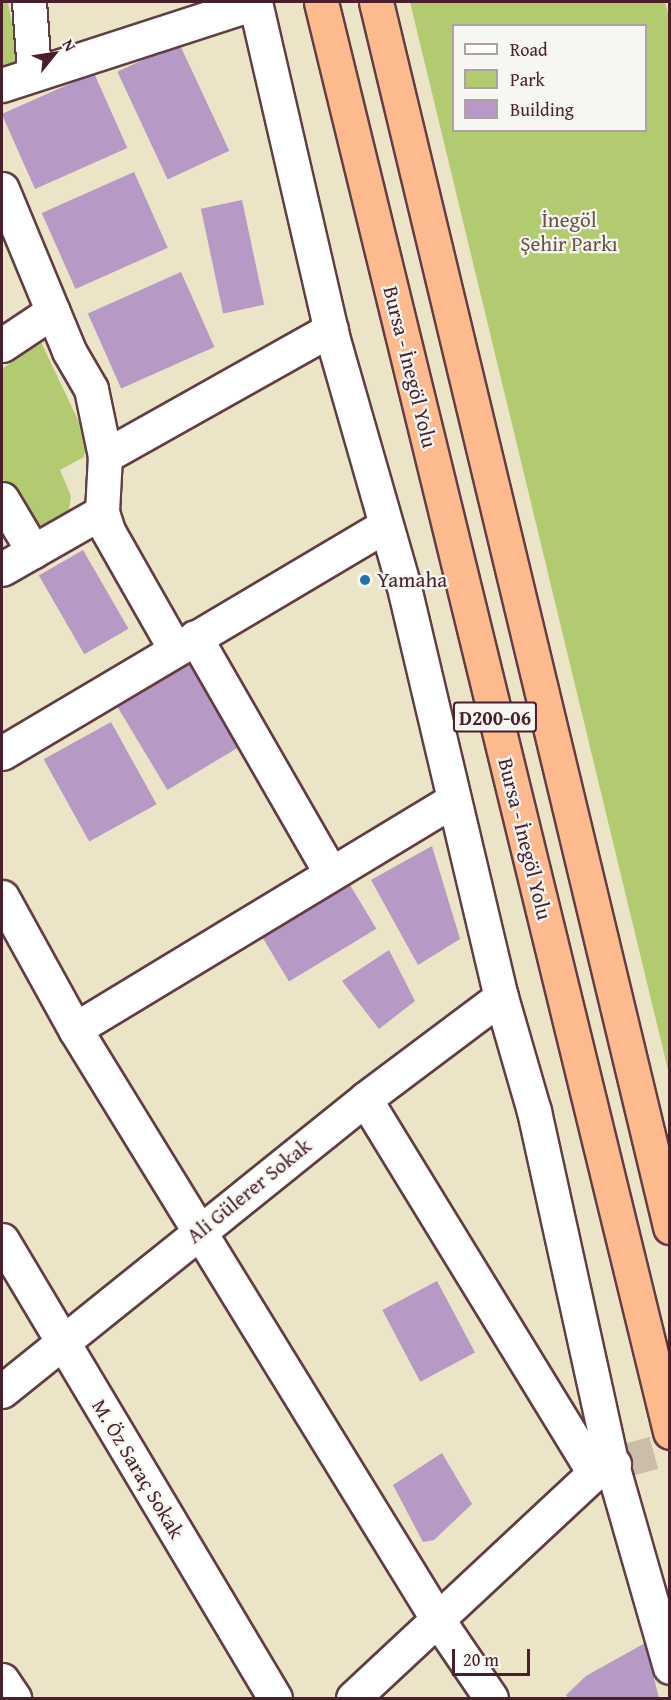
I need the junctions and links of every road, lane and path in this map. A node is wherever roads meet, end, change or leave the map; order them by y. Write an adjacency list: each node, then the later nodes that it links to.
1 (30, 2): 5 (street)
2 (255, 2): 5 (street); 9 (street)
3 (321, 2): 30 (highway, Bursa - İnegöl Yolu / D200-06)
4 (376, 2): 25 (highway, D200-06)
5 (34, 72): 6 (street)
6 (2, 85)
7 (2, 189): 8 (street)
8 (53, 311): 10 (street); 11 (street)
9 (331, 329): 11 (street); 14 (street)
10 (2, 345)
11 (105, 456): 13 (street)
12 (2, 499): 15 (street)
13 (102, 512): 15 (street); 17 (street)
14 (384, 526): 17 (street); 19 (street)
15 (33, 551): 16 (street)
16 (2, 569)
17 (185, 643): 18 (street); 20 (street)
18 (2, 753)
19 (453, 801): 20 (street); 22 (street)
20 (330, 872): 23 (street)
21 (2, 901): 23 (street)
22 (501, 997): 24 (street, Ali Gülerer Sokak); 31 (street)
23 (75, 1029): 26 (street)
24 (365, 1099): 26 (street, Ali Gülerer Sokak); 31 (street)
25 (669, 1227)
26 (201, 1229): 28 (street, Ali Gülerer Sokak); 32 (street)
27 (2, 1240): 28 (street, M. Öz Saraç Sokak)
28 (63, 1344): 29 (street, Ali Gülerer Sokak); 36 (street, M. Öz Saraç Sokak)
29 (2, 1391)
30 (669, 1432)
31 (610, 1466): 32 (street); 33 (street)
32 (438, 1620): 37 (street); 38 (street)
33 (669, 1667)
34 (2, 1680): 35 (street)
35 (14, 1698)
36 (275, 1698)
37 (353, 1698)
38 (491, 1698)

